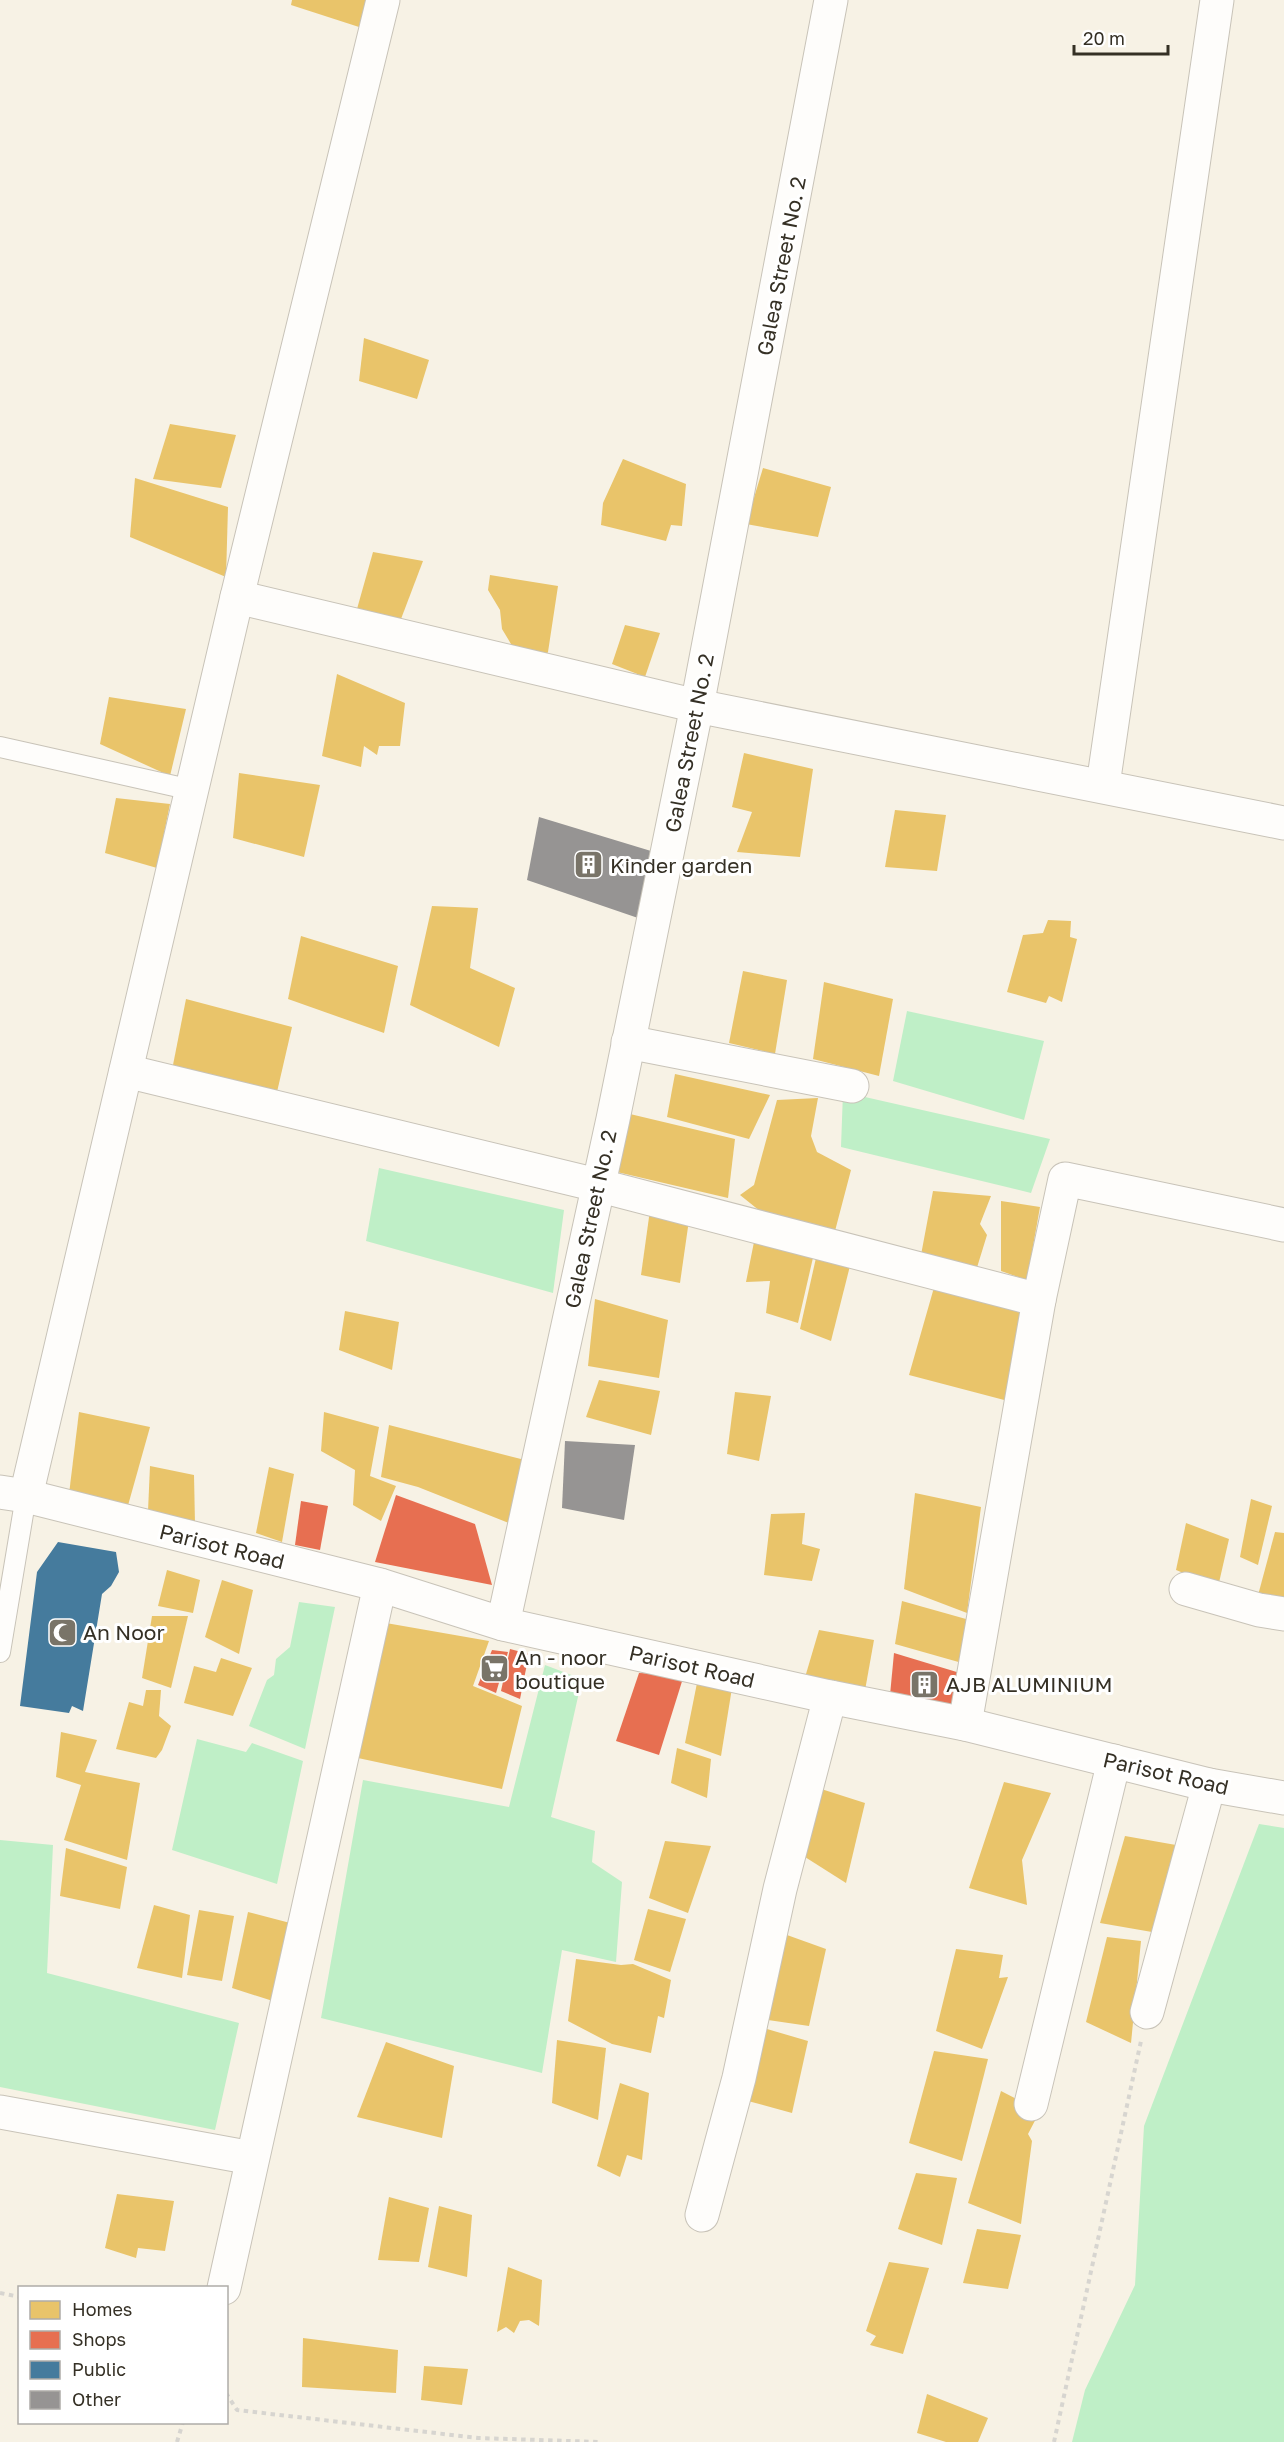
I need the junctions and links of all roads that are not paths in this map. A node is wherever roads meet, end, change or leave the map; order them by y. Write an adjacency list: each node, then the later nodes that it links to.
1 (383, 0): 4 (street)
2 (831, 0): 5 (street, Galea Street No. 2)
3 (1217, 0): 7 (street)
4 (237, 597): 5 (street); 8 (street)
5 (697, 706): 7 (street); 10 (street, Galea Street No. 2)
6 (0, 747): 8 (lane)
7 (1103, 786): 9 (street)
8 (192, 790): 11 (street)
9 (1284, 823)
10 (628, 1042): 12 (street); 13 (street, Galea Street No. 2)
11 (126, 1071): 13 (street); 16 (street)
12 (852, 1086)
13 (597, 1185): 15 (street); 20 (street, Galea Street No. 2)
14 (1284, 1225): 15 (street)
15 (1039, 1300): 23 (street)
16 (13, 1494): 17 (street, Parisot Road); 21 (lane)
17 (380, 1585): 20 (street, Parisot Road); 30 (street)
18 (1186, 1589): 19 (street)
19 (1284, 1614)
20 (503, 1624): 22 (street, Parisot Road)
21 (0, 1652)
22 (830, 1697): 23 (street, Parisot Road); 31 (street)
23 (965, 1724): 24 (street, Parisot Road)
24 (1114, 1761): 25 (street, Parisot Road); 28 (street)
25 (1209, 1785): 26 (street, Parisot Road); 27 (street)
26 (1284, 1798)
27 (1147, 2012)
28 (1031, 2104)
29 (0, 2112): 30 (street)
30 (252, 2158): 32 (street)
31 (702, 2215)
32 (224, 2286)

